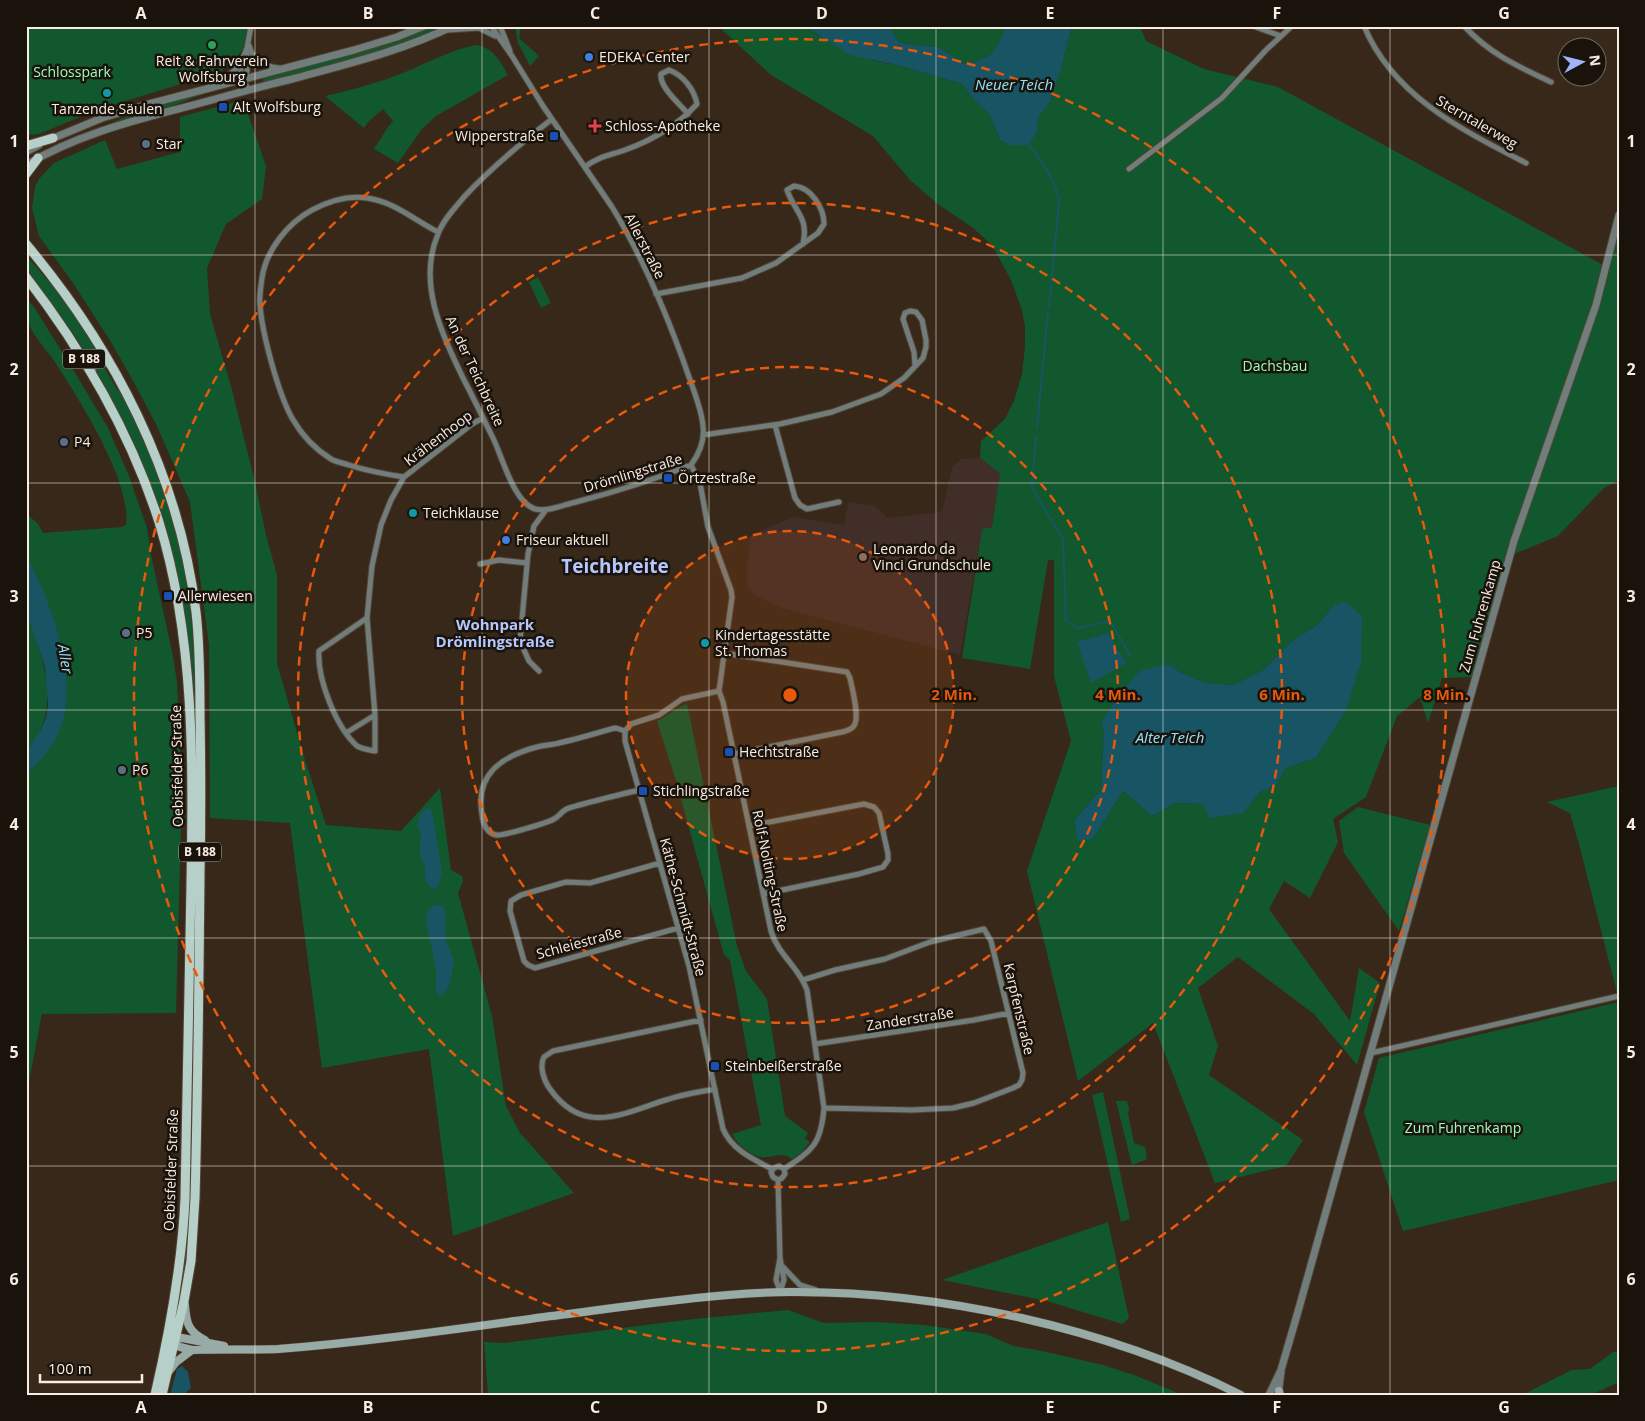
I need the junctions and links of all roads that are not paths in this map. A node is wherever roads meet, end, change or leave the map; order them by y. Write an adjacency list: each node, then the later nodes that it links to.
1 (251, 26): 15 (street)
2 (424, 26): 19 (street)
3 (454, 26): 11 (street)
4 (491, 26): 14 (street, Allerstraße)
5 (500, 26): 12 (street, Allerstraße)
6 (504, 26): 12 (street, Allerstraße)
7 (1253, 26): 13 (street)
8 (1292, 26): 13 (street)
9 (1364, 26): 32 (street, Sterntalerweg)
10 (1464, 26): 21 (street)
11 (445, 30): 14 (street, Allerstraße); 23 (street)
12 (505, 35): 17 (street, Allerstraße)
13 (1281, 36): 35 (street)
14 (498, 38): 17 (street, Allerstraße)
15 (248, 42): 16 (street); 19 (street)
16 (247, 48): 18 (street); 20 (street)
17 (512, 56): 26 (street, Allerstraße)
18 (241, 63): 20 (street); 22 (street)
19 (282, 69): 20 (street)
20 (244, 79): 22 (street); 23 (street)
21 (1551, 82)
22 (219, 85): 25 (street)
23 (248, 90): 27 (street)
24 (688, 114): 24 (street); 34 (street)
25 (102, 118): 27 (street); 28 (street)
26 (552, 119): 34 (street, Allerstraße); 38 (street, An der Teichbreite)
27 (104, 130): 31 (street)
28 (53, 138): 29 (main road); 30 (street)
29 (26, 146)
30 (26, 152)
31 (38, 158): 33 (street); 36 (main road)
32 (1526, 163)
33 (26, 164)
34 (586, 167): 44 (street, Allerstraße)
35 (1128, 169)
36 (26, 174)
37 (1619, 214): 76 (street, Zum Fuhrenkamp)
38 (438, 232): 48 (street, An der Teichbreite); 52 (street)
39 (26, 237): 42 (main road)
40 (26, 244): 42 (main road, B 188)
41 (803, 244): 41 (street); 44 (street)
42 (36, 255): 46 (main road, Oebisfelder Straße / B 188)
43 (26, 276): 47 (main road, Oebisfelder Straße / B 188)
44 (656, 294): 50 (street, Allerstraße)
45 (916, 365): 45 (street); 49 (street)
46 (115, 371): 47 (street); 86 (main road, Oebisfelder Straße / B 188)
47 (92, 373): 87 (main road, Oebisfelder Straße / B 188)
48 (483, 418): 52 (street, Krähenhoop); 54 (street, An der Teichbreite)
49 (775, 425): 50 (street); 53 (street)
50 (703, 435): 51 (street, Allerstraße)
51 (691, 465): 54 (street, Drömlingstraße); 57 (street, Drömlingstraße)
52 (404, 477): 58 (street, Krähenhoop)
53 (839, 502)
54 (546, 510): 55 (street)
55 (527, 563): 56 (street); 60 (street)
56 (480, 564)
57 (730, 584): 59 (street, Rolf-Nolting-Straße)
58 (367, 618): 62 (street, Krähenhoop); 64 (street, Krähenhoop)
59 (724, 653): 61 (street, Rolf-Nolting-Straße); 65 (street)
60 (539, 671)
61 (719, 691): 63 (street); 65 (street, Rolf-Nolting-Straße)
62 (375, 715): 64 (street); 64 (street, Krähenhoop)
63 (625, 731): 66 (street, Käthe-Schmidt-Straße); 66 (street)
64 (346, 733)
65 (734, 754): 67 (street, Rolf-Nolting-Straße)
66 (639, 790): 68 (street, Käthe-Schmidt-Straße)
67 (749, 826): 69 (street, Rolf-Nolting-Straße); 69 (street)
68 (660, 863): 70 (street, Käthe-Schmidt-Straße); 70 (street, Schleiestraße)
69 (763, 894): 71 (street, Rolf-Nolting-Straße)
70 (678, 928): 74 (street, Käthe-Schmidt-Straße)
71 (803, 980): 73 (street, Karpfenstraße); 75 (street, Rolf-Nolting-Straße)
72 (1619, 996): 76 (street)
73 (1009, 1013): 75 (street, Zanderstraße); 78 (street, Karpfenstraße)
74 (701, 1020): 77 (street, Käthe-Schmidt-Straße); 77 (street)
75 (815, 1044): 78 (street, Rolf-Nolting-Straße)
76 (1371, 1053): 91 (street, Zum Fuhrenkamp)
77 (715, 1089): 79 (street, Käthe-Schmidt-Straße)
78 (824, 1108): 80 (street, Rolf-Nolting-Straße)
79 (772, 1169): 80 (street); 81 (street)
80 (784, 1169): 81 (street, Rolf-Nolting-Straße)
81 (778, 1180): 82 (street)
82 (780, 1258): 83 (street); 84 (street)
83 (783, 1267): 84 (street); 85 (street)
84 (780, 1292): 85 (main road); 89 (main road)
85 (824, 1293): 96 (main road)
86 (184, 1301): 87 (main road, B 188); 88 (main road)
87 (172, 1340): 88 (main road); 90 (main road); 92 (main road, B 188); 94 (main road)
88 (213, 1344): 89 (main road)
89 (235, 1348): 90 (main road)
90 (192, 1350): 92 (main road)
91 (1281, 1370): 93 (street, Zum Fuhrenkamp); 97 (street, Zum Fuhrenkamp)
92 (168, 1373): 95 (main road, B 188)
93 (1279, 1394)
94 (156, 1395)
95 (162, 1395)
96 (1241, 1395)
97 (1269, 1395)

